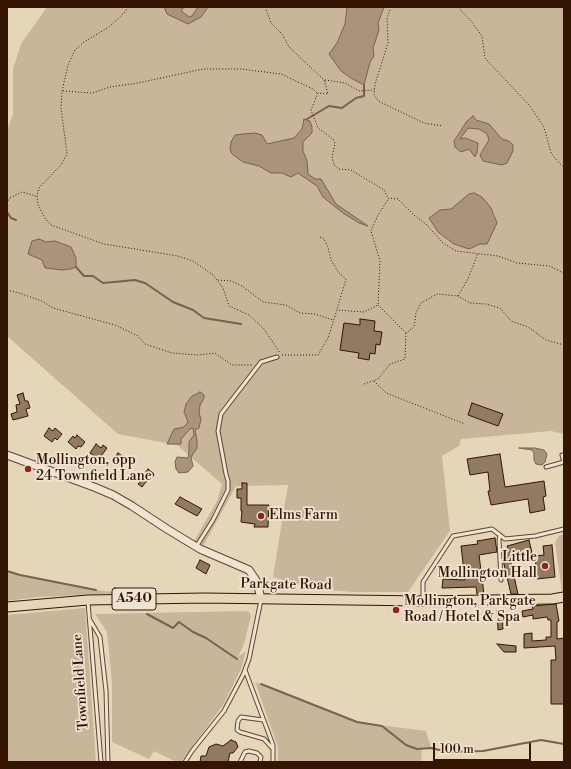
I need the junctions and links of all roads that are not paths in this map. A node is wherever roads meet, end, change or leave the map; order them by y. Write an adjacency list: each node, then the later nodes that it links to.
1 (277, 357): 8 (lane)
2 (7, 455): 8 (street)
3 (562, 455): 4 (lane)
4 (564, 462): 5 (lane)
5 (546, 467)
6 (564, 528): 7 (lane)
7 (500, 535): 9 (lane); 13 (lane)
8 (196, 547): 11 (street)
9 (501, 580)
10 (564, 597): 13 (main road, Parkgate Road / A540)
11 (261, 599): 12 (main road, Parkgate Road / A540); 13 (main road, Parkgate Road / A540); 16 (lane)
12 (88, 600): 14 (main road, Parkgate Road / A540); 15 (lane, Townfield Lane)
13 (423, 601)
14 (7, 607)
15 (90, 618): 19 (lane, Townfield Lane); 20 (lane)
16 (245, 670): 17 (lane); 21 (lane)
17 (263, 720): 18 (lane); 18 (lane)
18 (273, 749): 24 (lane)
19 (101, 762)
20 (108, 762)
21 (185, 762)
22 (240, 762): 23 (lane)
23 (260, 762)
24 (273, 762)

